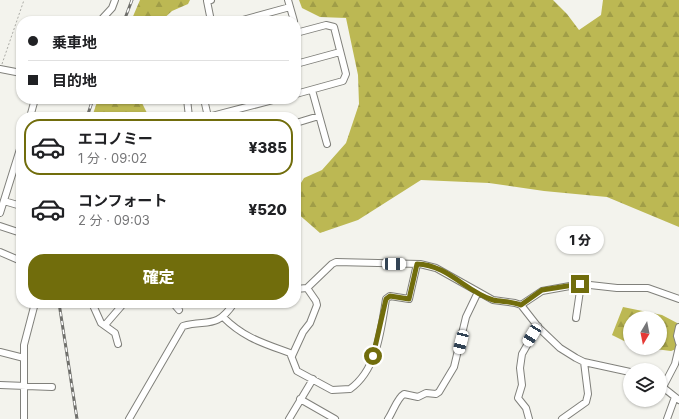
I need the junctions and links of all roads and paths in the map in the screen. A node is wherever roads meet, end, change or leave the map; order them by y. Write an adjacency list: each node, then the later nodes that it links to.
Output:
1 (24, 0): 6 (path)
2 (115, 0): 7 (street)
3 (211, 0): 8 (street)
4 (288, 0): 5 (street)
5 (290, 7): 9 (street); 10 (street)
6 (18, 16)
7 (105, 16)
8 (210, 16)
9 (257, 16)
10 (293, 16)
11 (16, 23): 15 (path)
12 (301, 31): 13 (street)
13 (340, 52): 14 (street); 17 (street)
14 (301, 63)
15 (0, 69): 16 (street)
16 (16, 72)
17 (312, 90): 18 (street); 21 (street)
18 (301, 93)
19 (259, 104): 20 (street)
20 (227, 112)
21 (319, 116): 22 (street); 23 (street)
22 (301, 121)
23 (327, 144)
24 (16, 173): 25 (street)
25 (4, 200): 26 (street); 27 (street)
26 (16, 204)
27 (0, 213)
28 (0, 226): 29 (street)
29 (16, 231)
30 (0, 252): 31 (street)
31 (16, 259)
32 (417, 264): 35 (street); 36 (street); 57 (street)
33 (580, 284): 37 (street); 38 (street); 44 (street)
34 (301, 288): 35 (street)
35 (308, 288): 52 (street)
36 (478, 292): 38 (street); 68 (street)
37 (679, 299)
38 (521, 305): 46 (street)
39 (33, 308): 53 (street)
40 (94, 308): 45 (street)
41 (120, 308): 45 (street)
42 (230, 308): 43 (street)
43 (223, 317): 52 (street); 65 (street)
44 (576, 318)
45 (105, 325): 49 (street)
46 (538, 326): 54 (street); 69 (street)
47 (679, 328): 48 (street)
48 (679, 343)
49 (118, 344)
50 (679, 347): 56 (street)
51 (0, 352): 53 (street)
52 (292, 356): 57 (street)
53 (24, 358): 59 (street)
54 (584, 362): 55 (street); 70 (street)
55 (623, 370)
56 (667, 378)
57 (313, 380): 62 (street)
58 (0, 386): 59 (street)
59 (24, 386): 60 (street); 64 (street)
60 (52, 387)
61 (667, 390): 63 (street)
62 (300, 399): 66 (street); 67 (street)
63 (677, 399): 71 (street)
64 (24, 419)
65 (129, 419)
66 (289, 419)
67 (335, 419)
68 (388, 419)
69 (529, 419)
70 (562, 419)
71 (667, 419)

